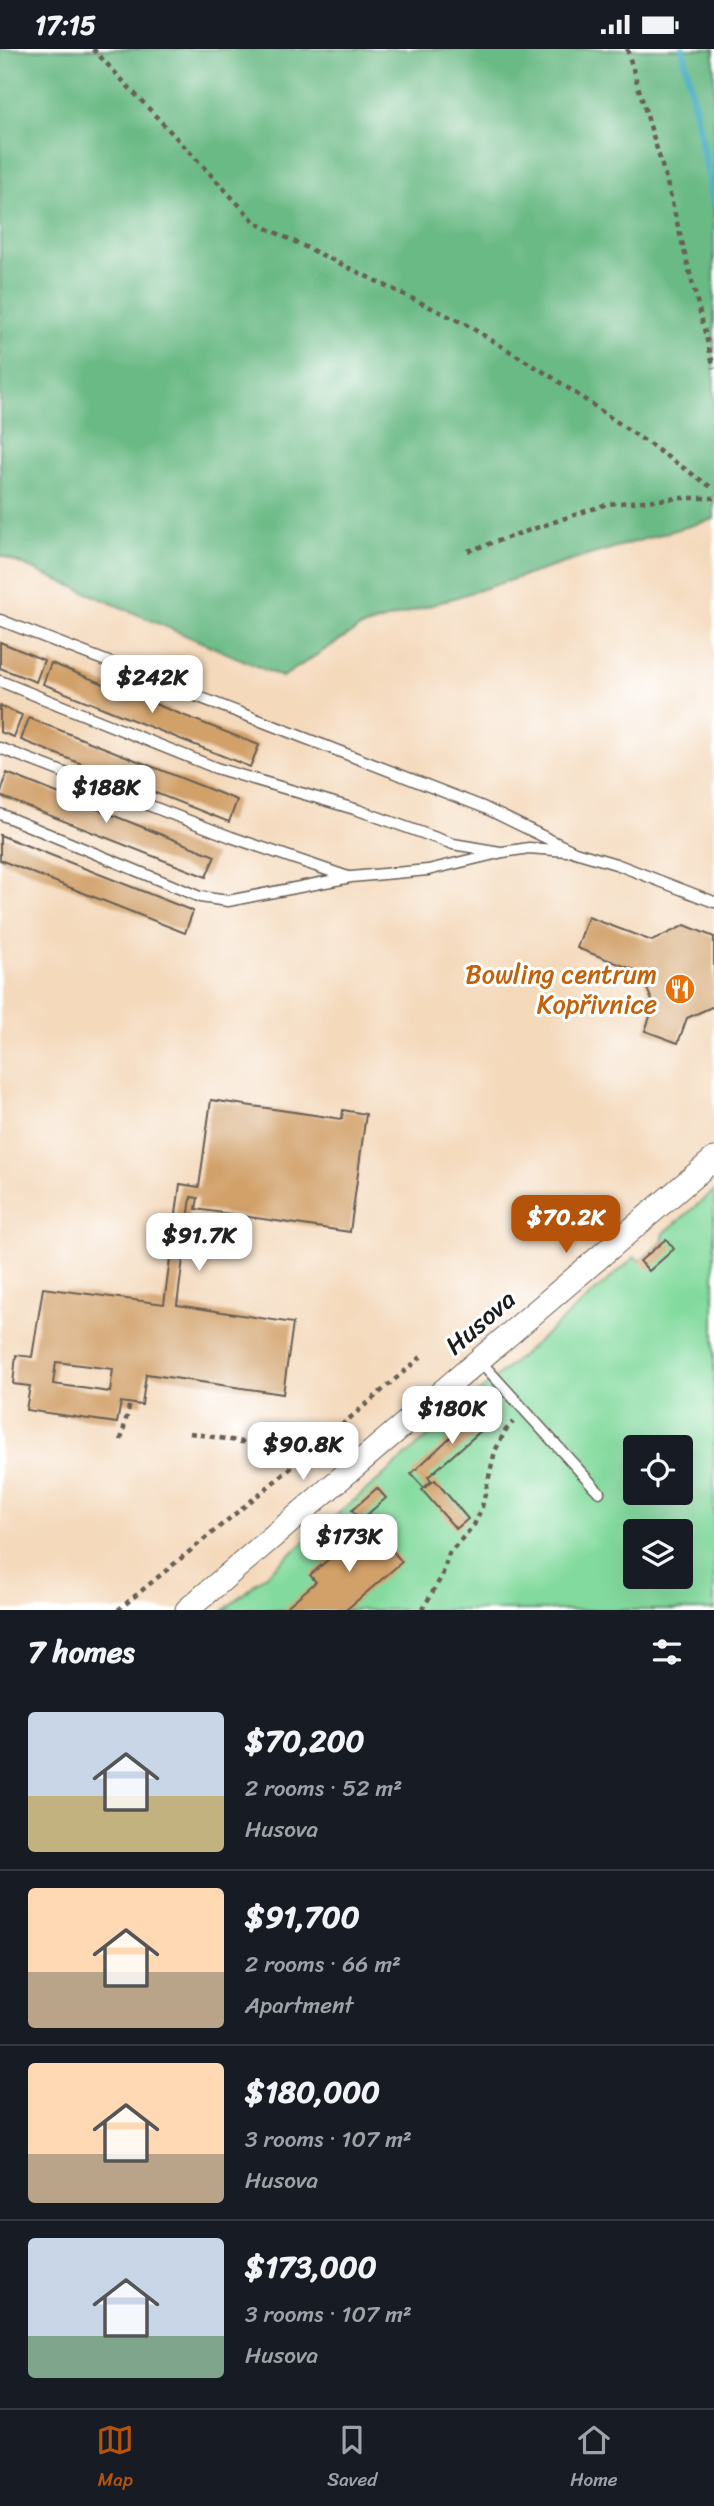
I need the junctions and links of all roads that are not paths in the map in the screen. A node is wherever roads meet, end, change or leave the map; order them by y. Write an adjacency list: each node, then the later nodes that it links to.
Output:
1 (0, 620): 6 (lane)
2 (0, 681): 5 (lane)
3 (0, 748): 7 (lane)
4 (0, 814): 7 (lane)
5 (503, 852): 6 (lane); 7 (lane)
6 (575, 852): 8 (lane)
7 (351, 877)
8 (714, 902)
9 (714, 1159): 10 (street, Husova)
10 (479, 1360): 11 (lane); 12 (street, Husova)
11 (598, 1492)
12 (187, 1610)

